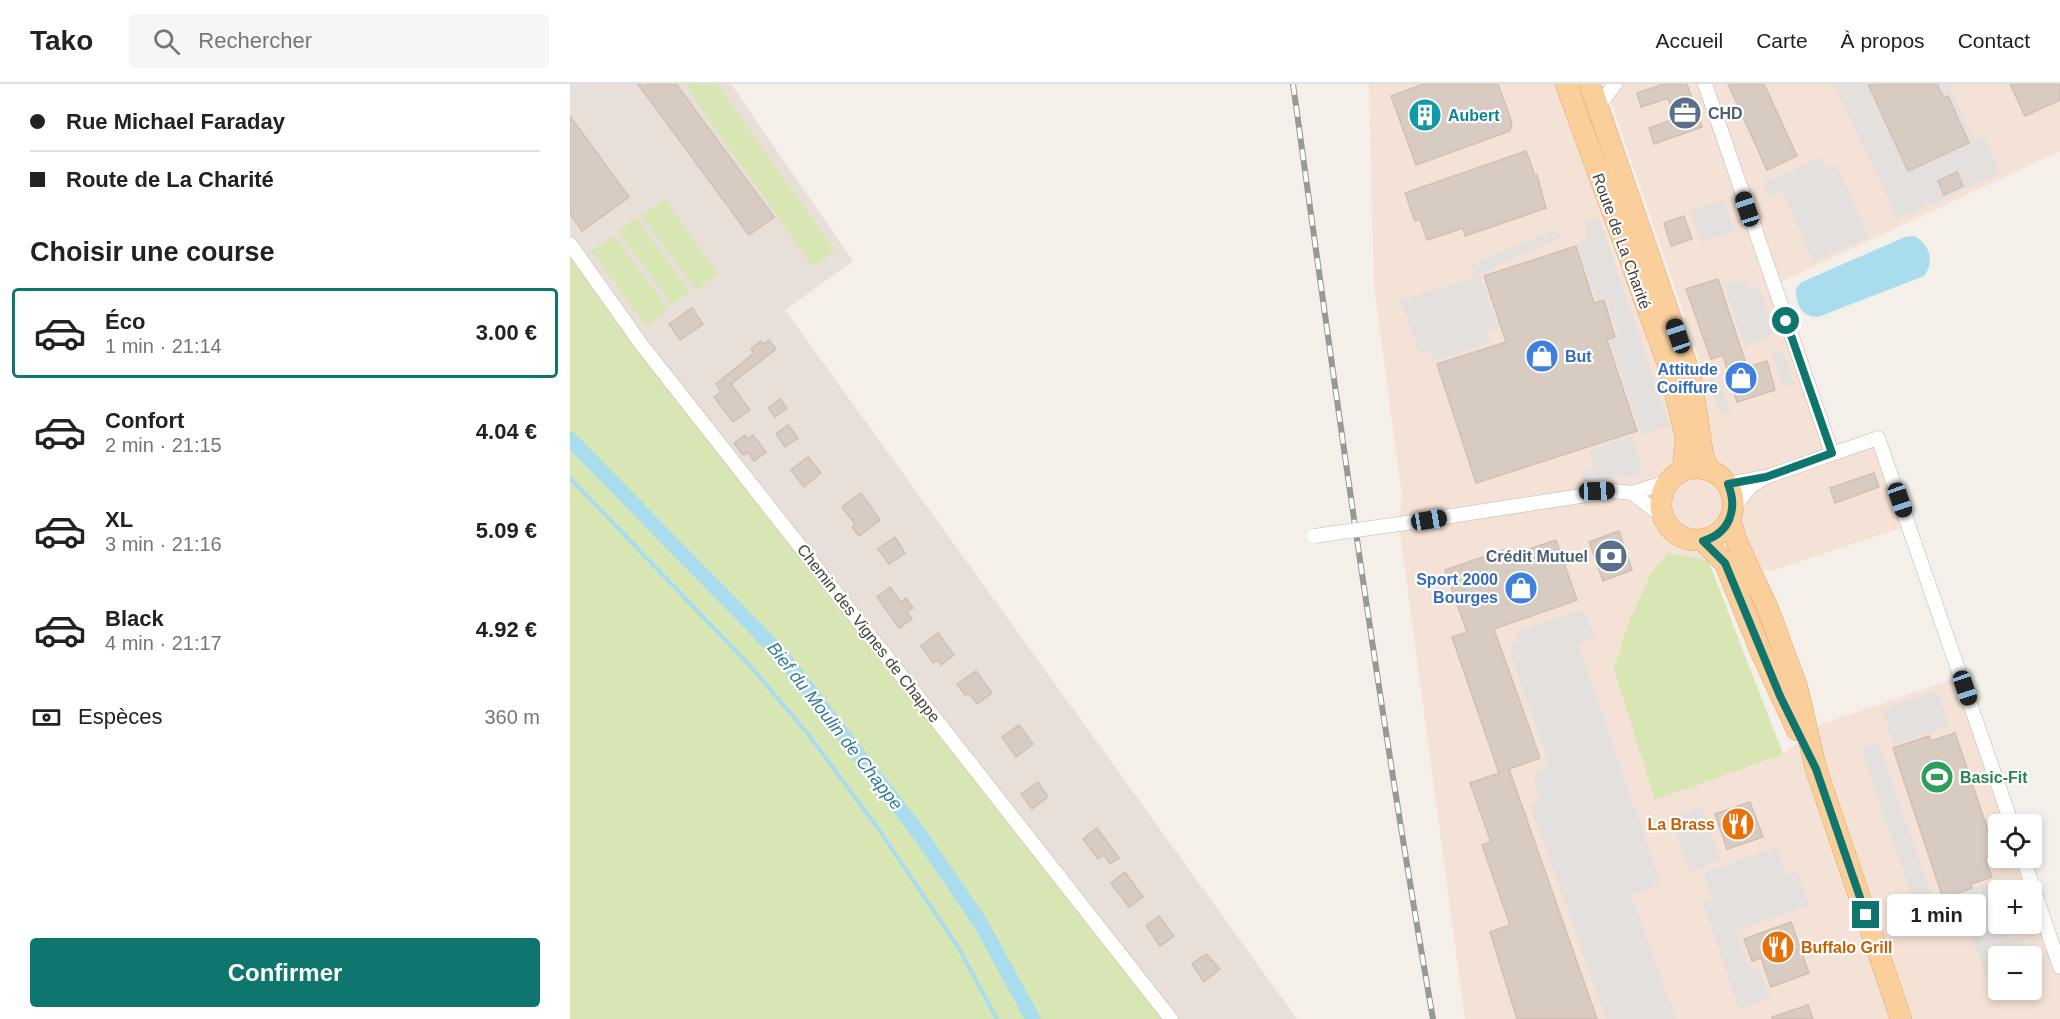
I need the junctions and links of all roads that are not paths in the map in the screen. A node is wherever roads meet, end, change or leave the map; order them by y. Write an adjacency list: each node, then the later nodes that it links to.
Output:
1 (1566, 84): 5 (main road, Route de La Charité)
2 (1615, 84): 4 (street)
3 (1705, 84): 7 (street)
4 (1589, 90): 5 (street); 8 (main road, Route de La Charité)
5 (1580, 127): 9 (main road, Route de La Charité)
6 (570, 244): 21 (street, Chemin des Vignes de Chappe)
7 (1832, 453): 10 (street); 18 (street)
8 (1709, 469): 9 (main road); 11 (main road)
9 (1675, 476): 12 (street); 14 (main road)
10 (1766, 477): 11 (street); 13 (street)
11 (1728, 484): 13 (main road)
12 (1632, 493): 14 (street); 15 (street, bridge)
13 (1732, 514): 16 (main road); 17 (main road)
14 (1662, 516): 16 (main road)
15 (1314, 536)
16 (1703, 541): 17 (main road)
17 (1816, 769): 22 (main road)
18 (2008, 814)
19 (2026, 868): 20 (street)
20 (2060, 967)
21 (1170, 1019)
22 (1901, 1019)

